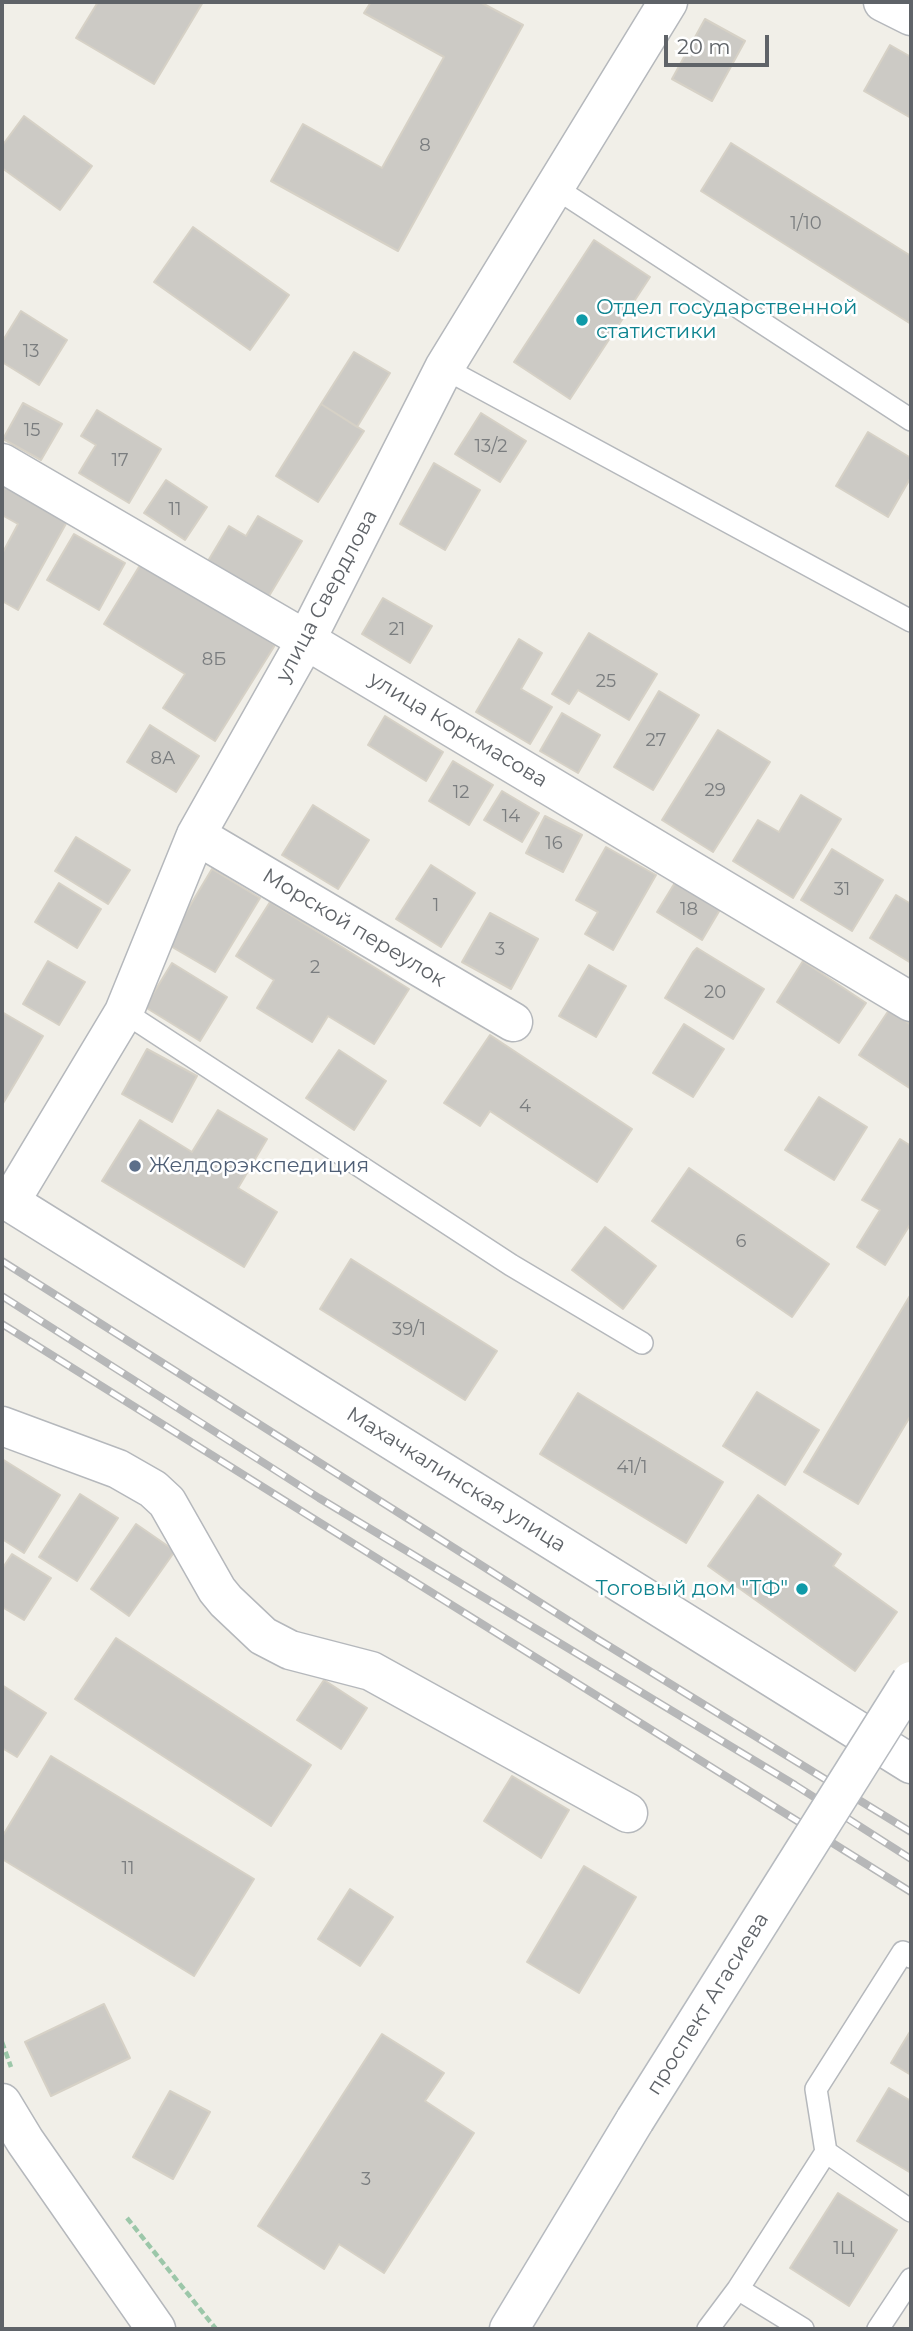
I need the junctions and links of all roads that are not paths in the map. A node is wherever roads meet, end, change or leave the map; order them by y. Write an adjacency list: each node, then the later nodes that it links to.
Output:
1 (667, 2): 4 (street, улица Свердлова)
2 (883, 2): 3 (street)
3 (911, 16)
4 (554, 187): 5 (street, улица Свердлова); 6 (lane)
5 (444, 368): 8 (lane); 9 (street, улица Свердлова)
6 (911, 420)
7 (2, 463): 9 (street, улица Коркмасова)
8 (911, 621)
9 (306, 640): 10 (street, улица Свердлова); 11 (street, улица Коркмасова)
10 (196, 835): 12 (street, улица Свердлова); 13 (street, Морской переулок)
11 (911, 1002)
12 (124, 1012): 14 (street, улица Свердлова); 15 (lane)
13 (513, 1022)
14 (6, 1199): 18 (street, Махачкалинская улица)
15 (642, 1343)
16 (2, 1426): 19 (street)
17 (911, 1681): 27 (street, проспект Агасиева, bridge)
18 (911, 1763)
19 (628, 1813)
20 (911, 1957): 22 (lane)
21 (2, 2103): 26 (street)
22 (826, 2152): 23 (lane); 25 (lane)
23 (911, 2211)
24 (911, 2279): 30 (lane)
25 (738, 2288): 28 (lane); 29 (lane)
26 (156, 2329)
27 (509, 2329)
28 (708, 2329)
29 (803, 2329)
30 (878, 2329)

